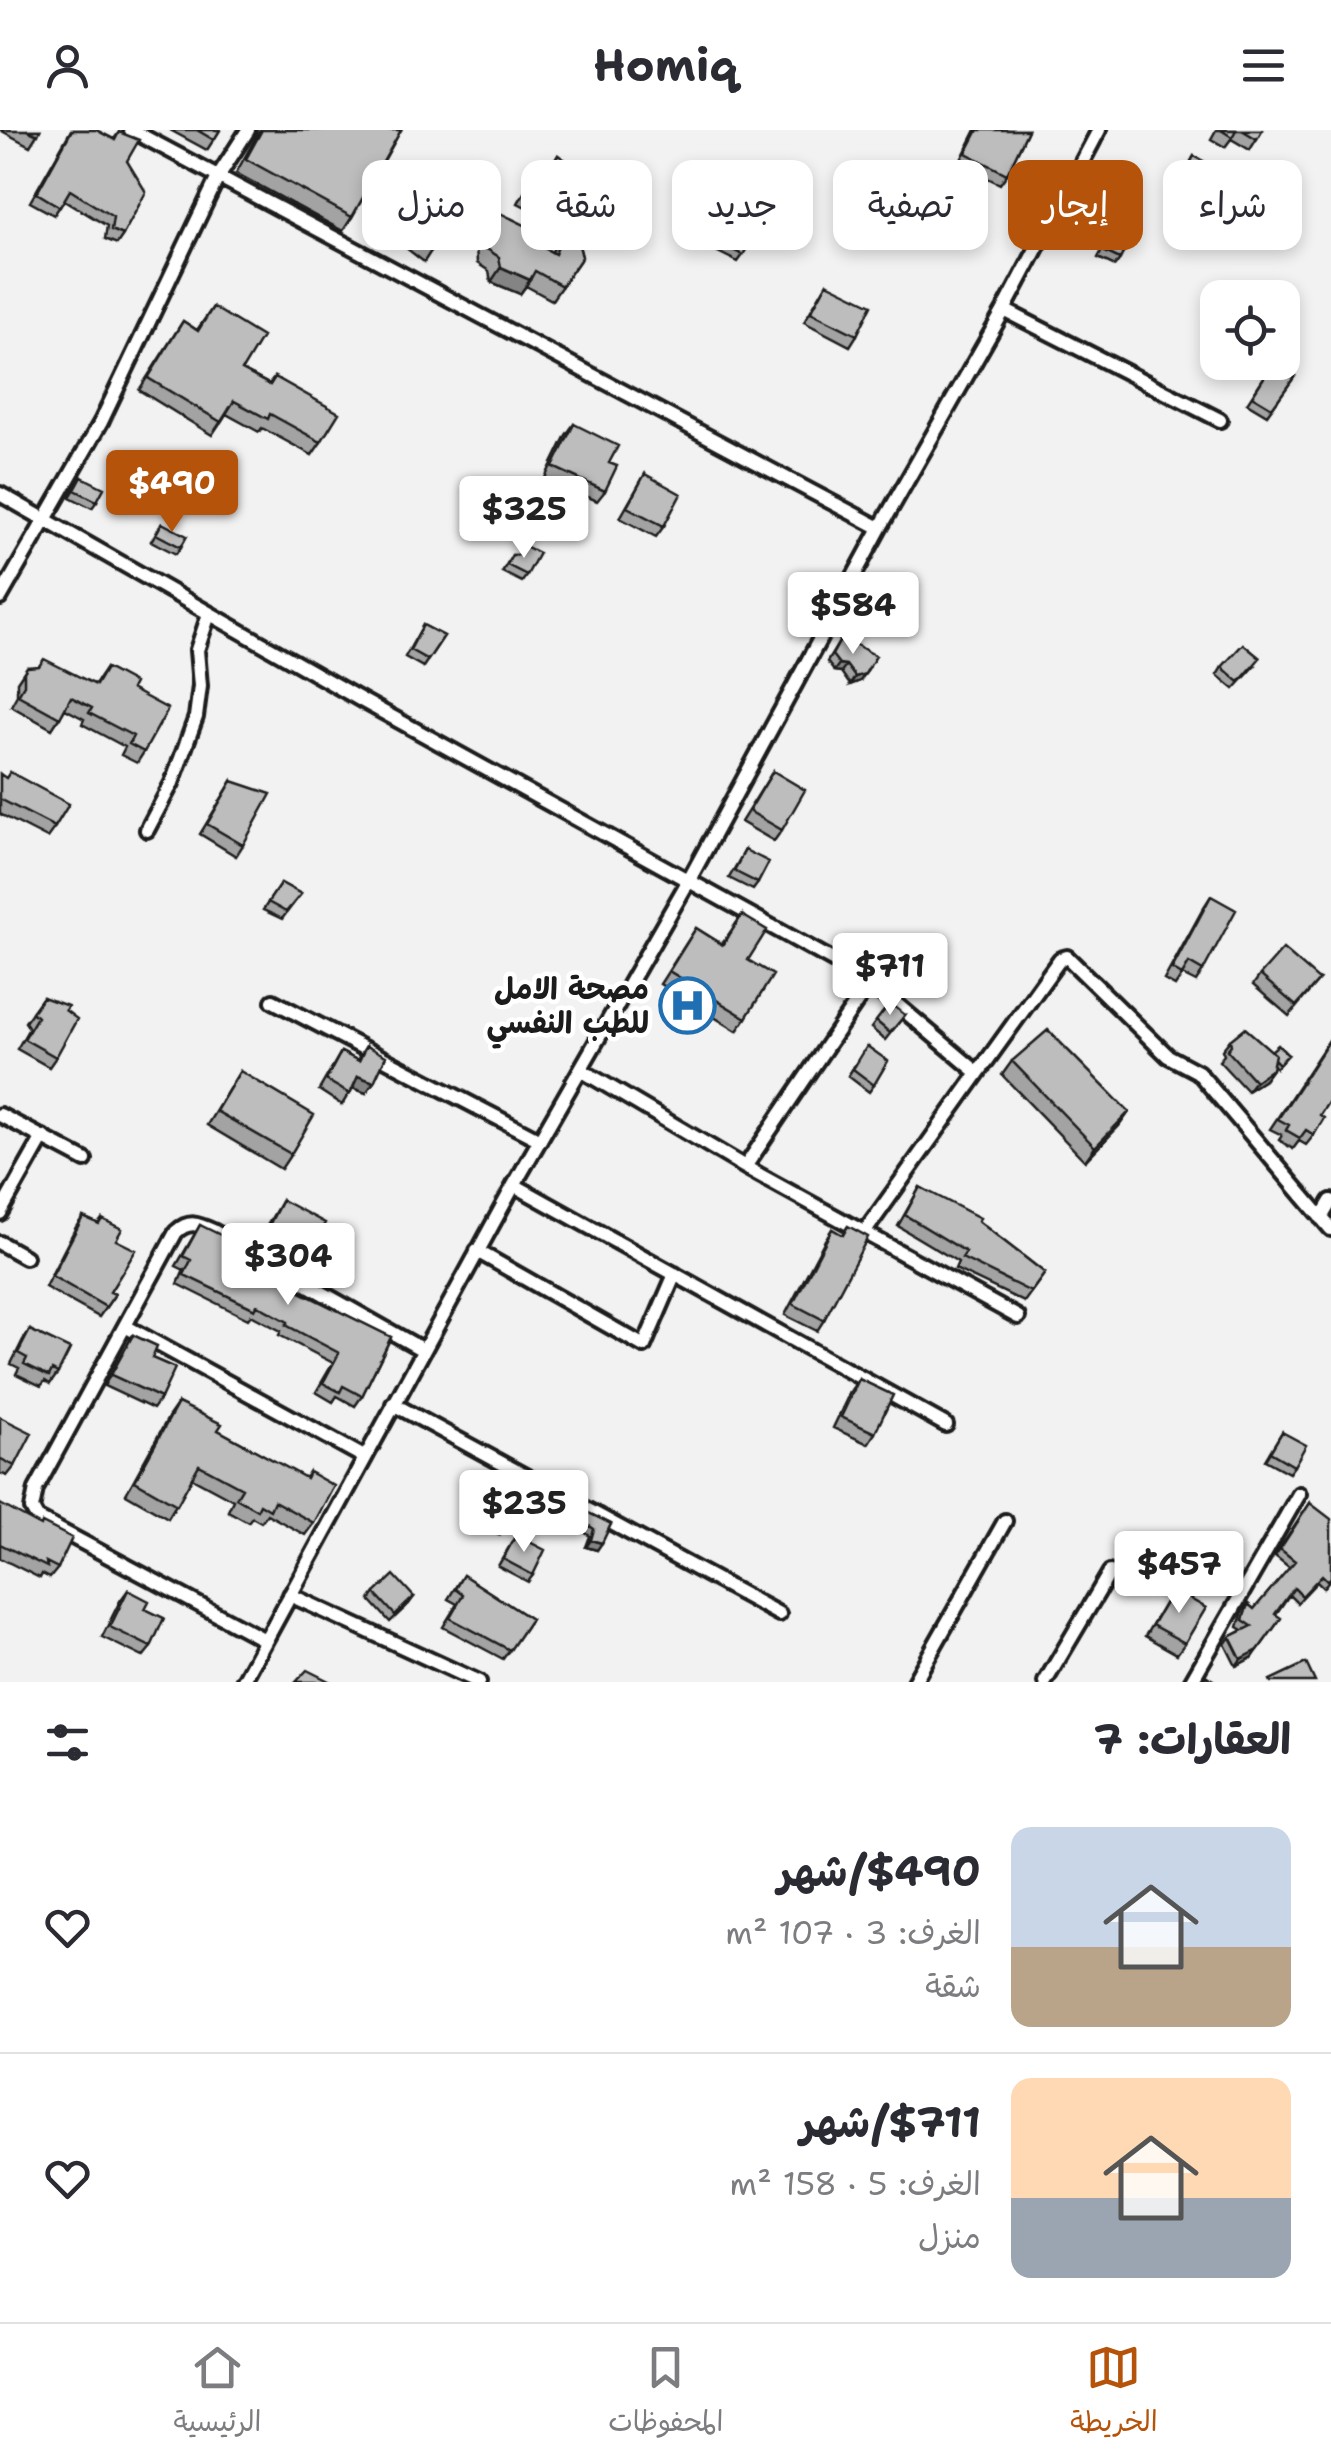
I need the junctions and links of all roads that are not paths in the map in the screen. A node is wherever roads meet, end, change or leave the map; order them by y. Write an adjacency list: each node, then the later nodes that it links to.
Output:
1 (131, 130): 4 (street)
2 (248, 130): 4 (street)
3 (1099, 130): 5 (street)
4 (219, 175): 8 (street); 9 (street)
5 (1004, 310): 6 (street); 9 (street)
6 (1220, 420)
7 (0, 494): 8 (street)
8 (43, 518): 10 (street); 11 (street)
9 (880, 528): 13 (street)
10 (0, 598)
11 (209, 614): 12 (street); 13 (street)
12 (146, 830)
13 (689, 880): 14 (street); 16 (street)
14 (868, 985): 17 (street); 22 (street)
15 (272, 1001): 20 (street)
16 (580, 1070): 20 (street); 22 (street)
17 (978, 1073): 26 (street); 28 (street)
18 (0, 1115): 19 (street)
19 (43, 1136): 21 (street); 25 (street)
20 (540, 1140): 23 (street)
21 (85, 1160)
22 (745, 1168): 28 (street)
23 (514, 1184): 30 (street); 32 (street)
24 (1331, 1202): 26 (street)
25 (0, 1213)
26 (1321, 1218): 27 (street)
27 (1331, 1230)
28 (864, 1232): 33 (street)
29 (0, 1244): 31 (street)
30 (477, 1252): 32 (street); 35 (street)
31 (25, 1258)
32 (675, 1274): 37 (street)
33 (1018, 1317)
34 (125, 1326): 35 (street); 38 (street); 44 (street)
35 (423, 1350): 36 (street)
36 (393, 1404): 38 (street); 43 (street)
37 (946, 1425)
38 (364, 1457): 42 (street)
39 (1299, 1494): 49 (street)
40 (1006, 1521): 47 (street)
41 (1110, 1572): 48 (street)
42 (290, 1596): 44 (street); 46 (street)
43 (779, 1614)
44 (266, 1640): 45 (street)
45 (243, 1682)
46 (479, 1682)
47 (914, 1682)
48 (1045, 1682)
49 (1191, 1682)

